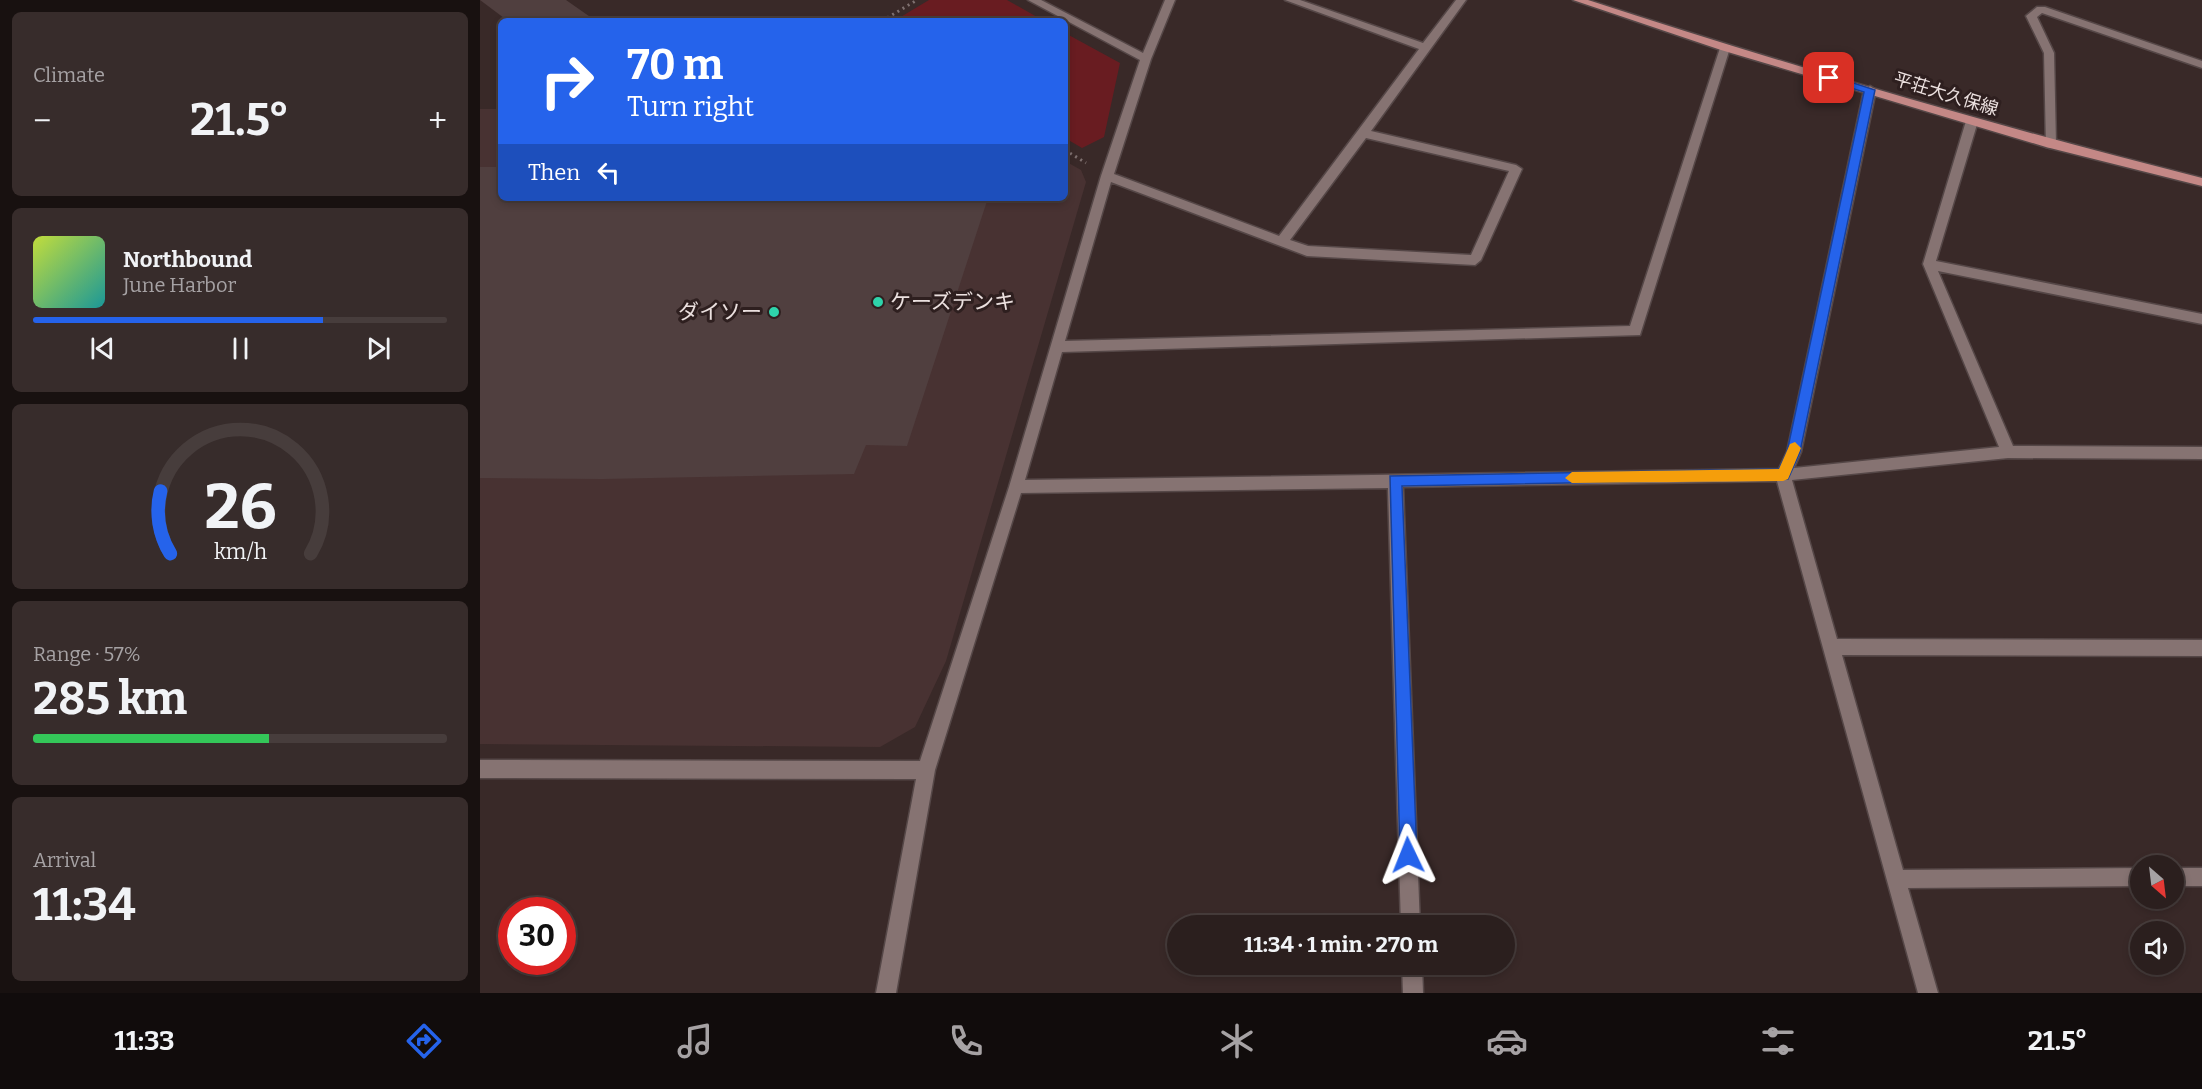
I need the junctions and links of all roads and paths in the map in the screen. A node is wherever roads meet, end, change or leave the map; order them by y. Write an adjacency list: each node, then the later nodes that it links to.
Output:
1 (917, 0): 7 (path)
2 (1033, 0): 10 (street)
3 (1170, 0): 10 (street)
4 (1290, 0): 8 (street)
5 (1461, 0): 8 (street)
6 (1578, 0): 9 (main road, 平荘大久保線)
7 (887, 18)
8 (1426, 48): 14 (street)
9 (1725, 48): 12 (main road, 平荘大久保線); 21 (street)
10 (1146, 58): 16 (street)
11 (2202, 65): 15 (street)
12 (1870, 90): 13 (main road, 平荘大久保線); 24 (street)
13 (1972, 121): 15 (main road, 平荘大久保線); 19 (street)
14 (1364, 133): 18 (street); 18 (street)
15 (2050, 144): 17 (main road, 平荘大久保線)
16 (1107, 176): 18 (street); 21 (street)
17 (2202, 182)
18 (1282, 241)
19 (1929, 264): 20 (street); 22 (street)
20 (2202, 320)
21 (1058, 347): 26 (street)
22 (2008, 452): 23 (street); 24 (street)
23 (2202, 453)
24 (1783, 475): 25 (street); 27 (street)
25 (1395, 480): 26 (street); 35 (street)
26 (1016, 487): 30 (street)
27 (1831, 647): 28 (street); 34 (street)
28 (2202, 648)
29 (480, 769): 30 (street)
30 (926, 770): 37 (street)
31 (2130, 877): 34 (street)
32 (2184, 877): 33 (street)
33 (2202, 877)
34 (1896, 879): 39 (street)
35 (1411, 915)
36 (1412, 975): 38 (street)
37 (886, 993)
38 (1413, 993)
39 (1928, 993)

